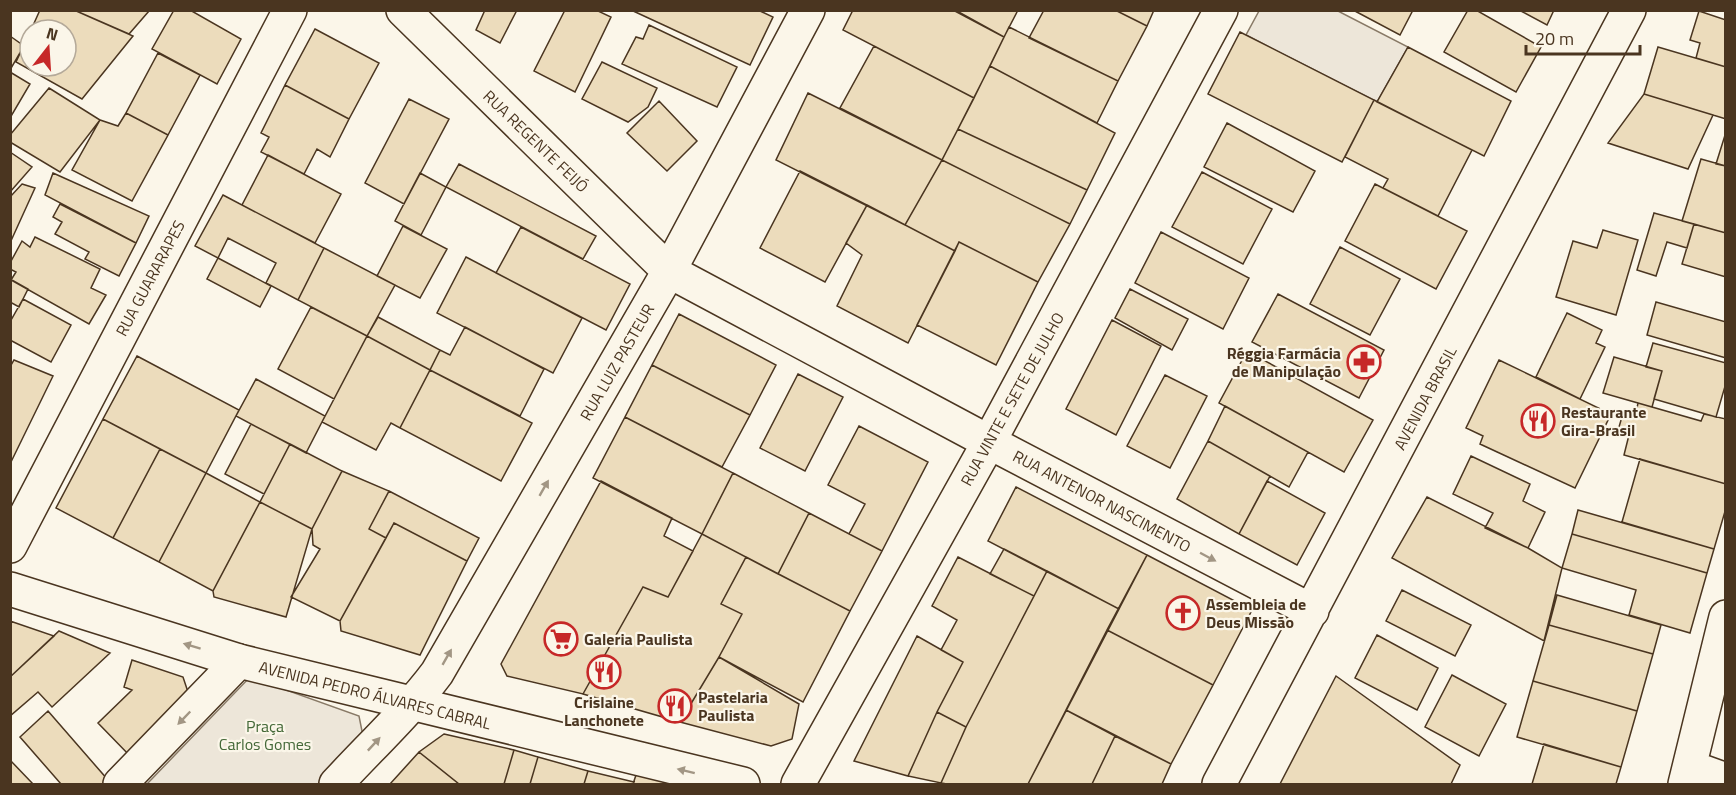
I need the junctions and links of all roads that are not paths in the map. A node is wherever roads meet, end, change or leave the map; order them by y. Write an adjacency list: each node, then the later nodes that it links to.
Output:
1 (290, 10): 8 (street, RUA GUARARAPES)
2 (403, 10): 6 (street, RUA REGENTE FEIJÓ)
3 (808, 10): 6 (street, RUA LUIZ PASTEUR)
4 (1221, 10): 7 (street, RUA VINTE E SETE DE JULHO)
5 (1629, 10): 10 (street, AVENIDA BRASIL)
6 (669, 271): 7 (street, RUA ANTENOR NASCIMENTO); 13 (street, RUA LUIZ PASTEUR, one-way to 6)
7 (989, 442): 10 (street, RUA ANTENOR NASCIMENTO, one-way to 10); 19 (street, RUA VINTE E SETE DE JULHO)
8 (10, 546)
9 (10, 589): 12 (street, AVENIDA PEDRO ÁLVARES CABRAL, one-way to 9)
10 (1312, 611): 20 (street, AVENIDA BRASIL)
11 (1725, 617): 14 (street)
12 (239, 661): 13 (street, AVENIDA PEDRO ÁLVARES CABRAL); 16 (street, one-way to 16)
13 (413, 705): 17 (street, one-way to 13); 18 (street, AVENIDA PEDRO ÁLVARES CABRAL, one-way to 13)
14 (1688, 776): 15 (street)
15 (1725, 780)
16 (120, 784)
17 (336, 784)
18 (743, 784)
19 (798, 784)
20 (1219, 784)

